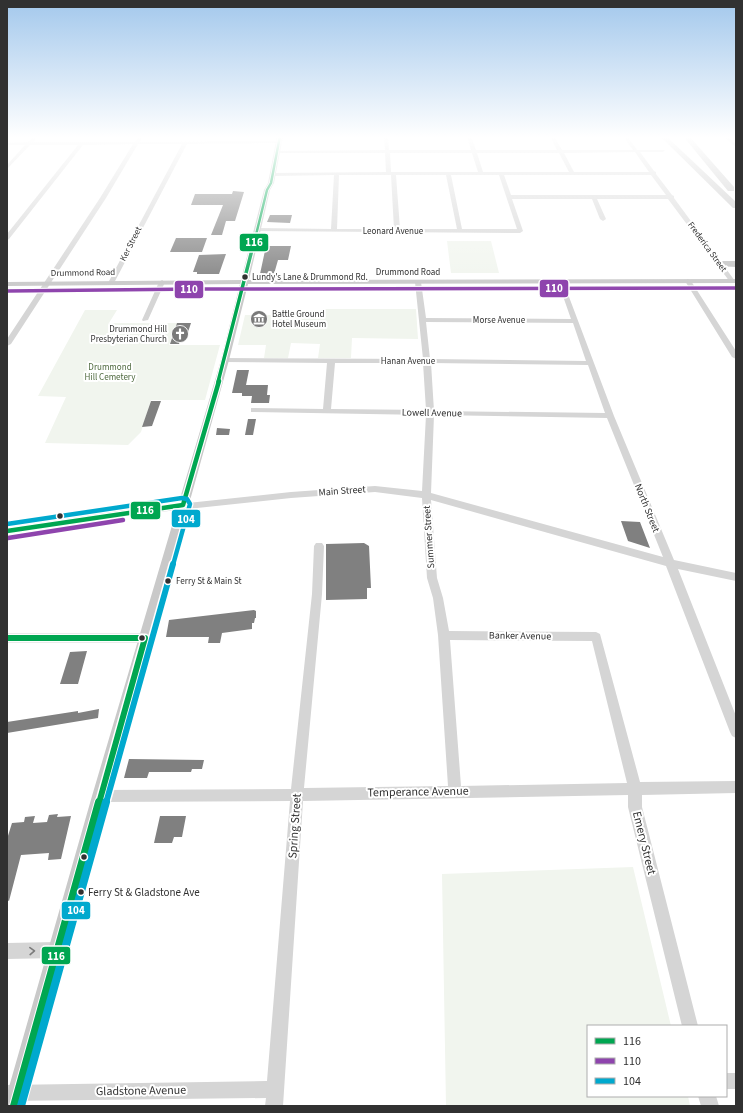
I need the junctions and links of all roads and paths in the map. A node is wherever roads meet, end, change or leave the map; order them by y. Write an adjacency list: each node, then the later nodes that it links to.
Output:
1 (46, 188): 20 (street)
2 (109, 188): 31 (street)
3 (161, 188): 29 (street, Ker Street)
4 (336, 188): 17 (street)
5 (392, 188): 18 (street)
6 (451, 188): 19 (street)
7 (505, 188): 11 (street)
8 (665, 188): 13 (street, Frederica Street)
9 (718, 188): 14 (highway)
10 (266, 190): 16 (main road)
11 (508, 197): 12 (street); 19 (street, Leonard Avenue)
12 (594, 197): 13 (street); 15 (street)
13 (672, 197): 21 (street, Frederica Street)
14 (736, 206)
15 (602, 219)
16 (257, 230): 17 (street, Leonard Avenue); 26 (main road)
17 (334, 231): 18 (street, Leonard Avenue)
18 (397, 231): 19 (street, Leonard Avenue)
19 (460, 231)
20 (7, 238)
21 (720, 264): 22 (highway); 24 (street, Frederica Street)
22 (736, 264)
23 (688, 281): 24 (main road, Drummond Road); 28 (main road, Drummond Road); 36 (street)
24 (734, 281)
25 (162, 282): 26 (main road, Drummond Road); 29 (main road, Drummond Road); 32 (street)
26 (244, 282): 27 (main road, Drummond Road); 37 (main road)
27 (418, 282): 28 (main road, Drummond Road); 33 (street, Summer Street)
28 (561, 282): 34 (street, North Street)
29 (111, 283): 31 (main road, Drummond Road)
30 (7, 284): 31 (main road, Drummond Road)
31 (48, 284): 35 (street)
32 (145, 320)
33 (422, 320): 34 (street, Morse Avenue); 39 (street, Summer Street)
34 (576, 321): 40 (street, North Street)
35 (7, 344)
36 (736, 357)
37 (225, 360): 38 (street, Hanan Avenue); 46 (main road)
38 (331, 360): 39 (street, Hanan Avenue); 42 (street)
39 (427, 361): 40 (street, Hanan Avenue); 43 (street, Summer Street)
40 (591, 363): 44 (street, North Street)
41 (254, 410): 42 (street, Lowell Avenue)
42 (327, 410): 43 (street, Lowell Avenue)
43 (430, 413): 44 (street, Lowell Avenue); 45 (street, Summer Street)
44 (610, 416): 49 (street, North Street)
45 (426, 494): 46 (street, Main Street); 49 (street, Main Street); 51 (street, Summer Street)
46 (183, 505): 47 (street, Main Street); 54 (main road)
47 (7, 531)
48 (319, 546): 59 (street, Spring Street)
49 (670, 563): 50 (street, Main Street); 55 (street, North Street)
50 (736, 577)
51 (444, 635): 52 (street, Banker Avenue); 58 (street, Summer Street)
52 (596, 637): 57 (street, Emery Street)
53 (7, 638): 54 (street)
54 (145, 638): 60 (main road)
55 (736, 732)
56 (736, 787): 57 (street, Temperance Avenue)
57 (635, 788): 58 (street, Temperance Avenue); 63 (street, Emery Street)
58 (455, 791): 59 (street, Temperance Avenue)
59 (297, 795): 60 (street, Temperance Avenue); 64 (street, Spring Street)
60 (100, 796): 61 (main road)
61 (58, 950): 62 (street, one-way to 61); 65 (main road)
62 (7, 952)
63 (690, 1025)
64 (275, 1089): 65 (street, Gladstone Avenue); 66 (street, Spring Street)
65 (13, 1097)
66 (274, 1106)

